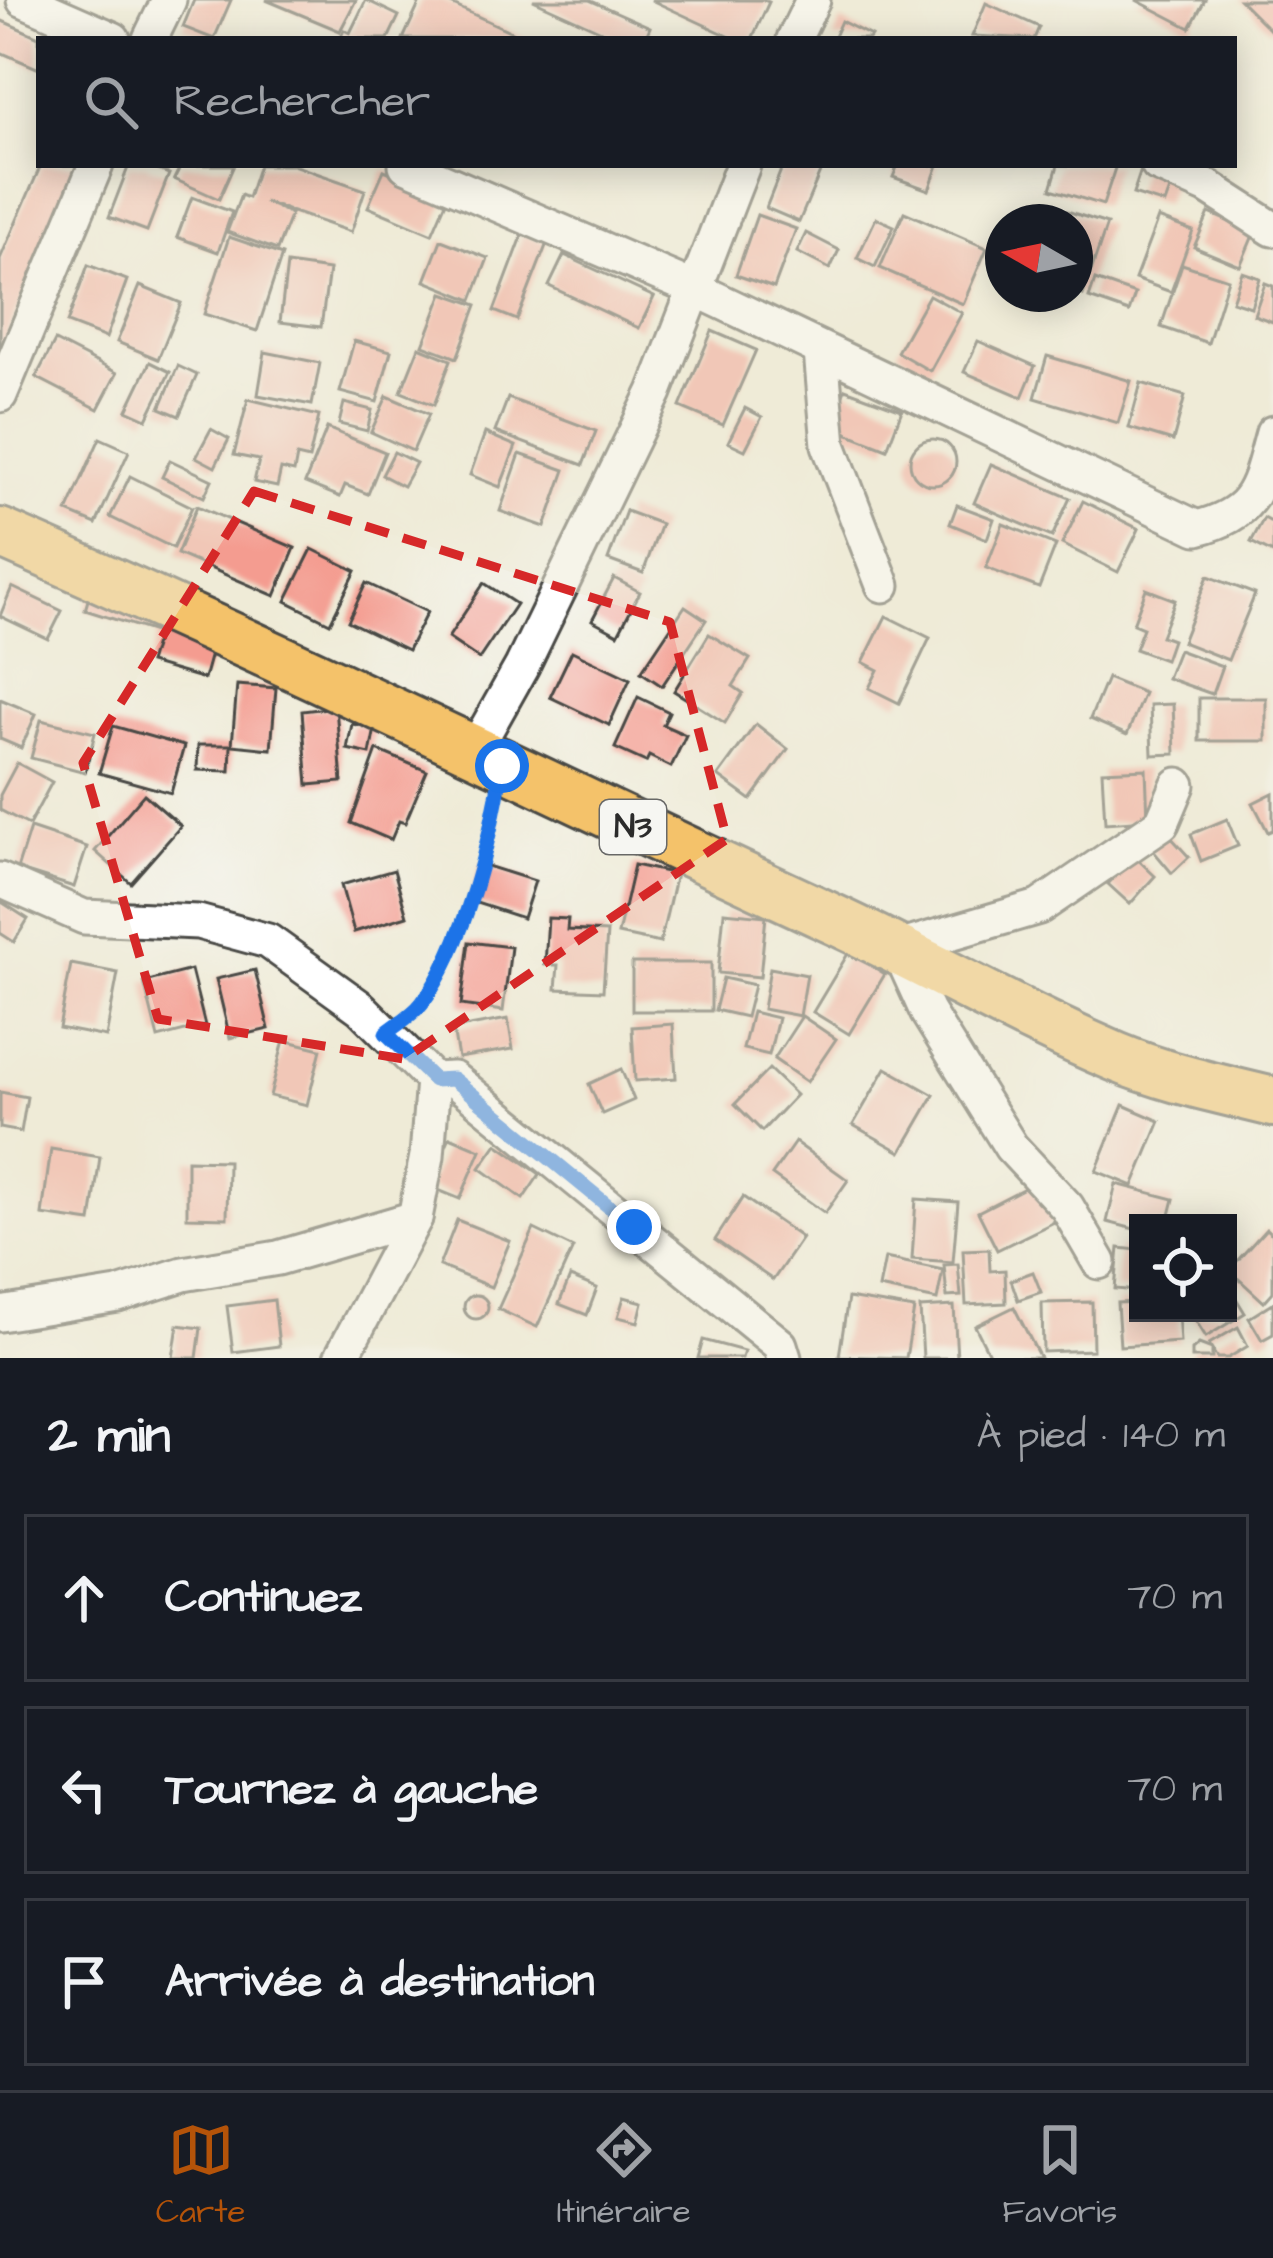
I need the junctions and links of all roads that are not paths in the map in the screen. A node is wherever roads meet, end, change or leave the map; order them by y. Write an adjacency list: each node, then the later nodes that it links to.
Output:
1 (24, 0): 4 (street)
2 (169, 0): 5 (street)
3 (813, 0): 6 (street)
4 (106, 36)
5 (151, 36)
6 (795, 36)
7 (96, 168): 14 (street)
8 (413, 168): 12 (street)
9 (742, 168): 12 (street)
10 (1165, 168): 11 (street)
11 (1273, 230)
12 (695, 290): 13 (street); 18 (street)
13 (821, 351): 15 (street); 17 (street)
14 (0, 394)
15 (1273, 434)
16 (0, 532): 18 (highway, N3)
17 (884, 585)
18 (488, 759): 21 (highway, N3)
19 (1178, 785): 21 (street)
20 (0, 880): 22 (street)
21 (898, 949): 23 (highway, N3); 25 (street)
22 (434, 1080): 24 (street); 28 (street)
23 (1273, 1102)
24 (415, 1218): 26 (street); 27 (street)
25 (1099, 1262)
26 (0, 1314)
27 (340, 1358)
28 (784, 1358)

